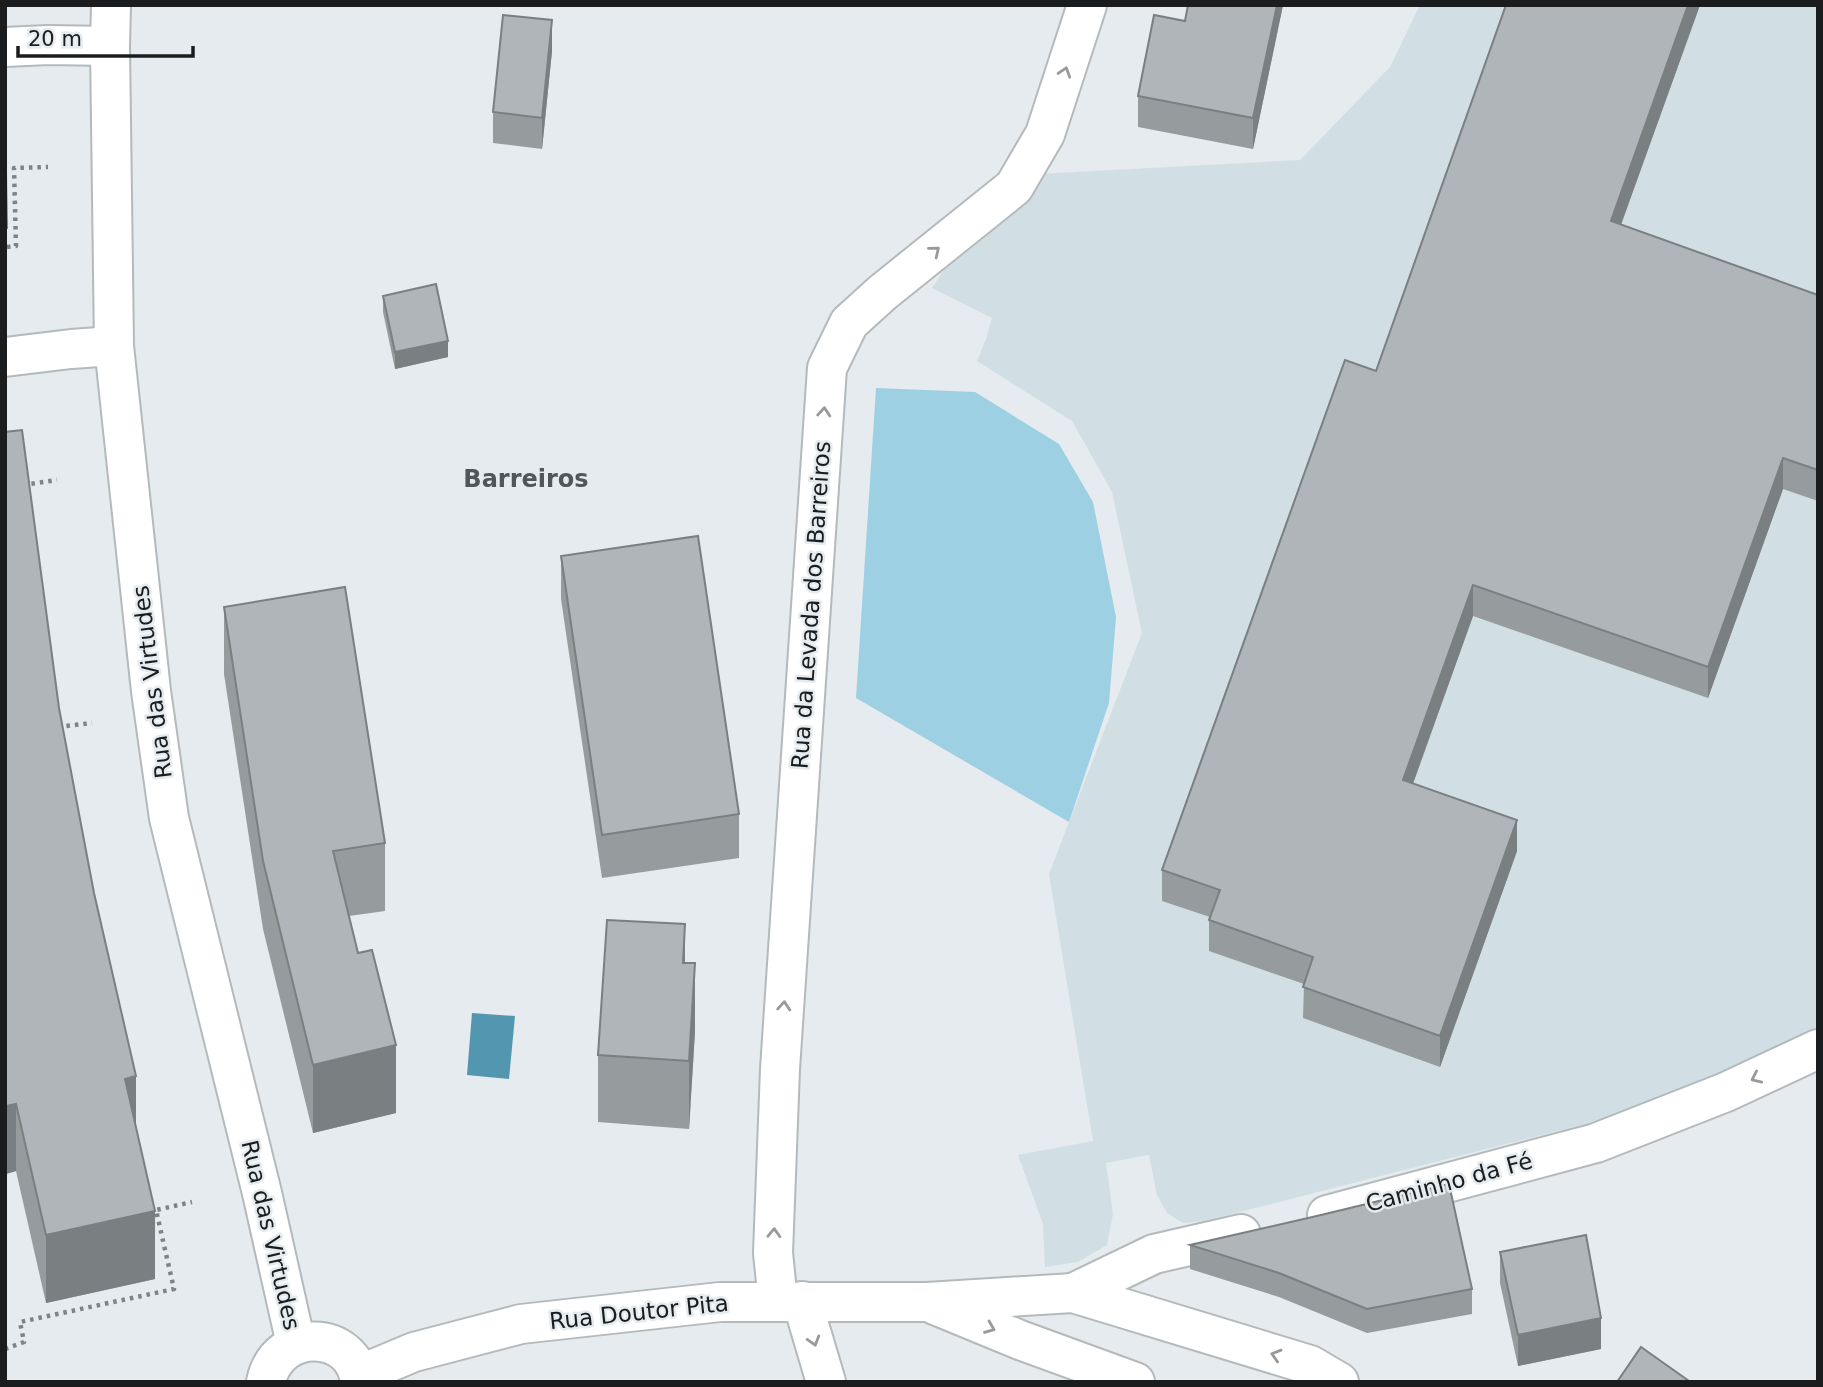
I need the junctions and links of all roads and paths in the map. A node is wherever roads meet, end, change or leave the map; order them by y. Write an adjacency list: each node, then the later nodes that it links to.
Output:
1 (111, 5): 3 (street, Rua das Virtudes)
2 (1087, 5): 16 (street, Rua da Levada dos Barreiros, one-way to 2)
3 (110, 46): 4 (street); 7 (street, Rua das Virtudes)
4 (5, 47)
5 (48, 167): 6 (path)
6 (7, 247)
7 (114, 346): 8 (street); 18 (street, Rua das Virtudes)
8 (5, 357)
9 (57, 480): 10 (path)
10 (15, 486)
11 (92, 723): 12 (path)
12 (52, 728)
13 (1818, 1049): 15 (street, Caminho da Fé, one-way to 15)
14 (192, 1202): 19 (path)
15 (1073, 1293): 17 (street, Rua Doutor Pita); 24 (street, Rua Doutor Pita, one-way to 15)
16 (790, 1301): 17 (street, Rua Doutor Pita); 20 (street, Rua Doutor Pita); 22 (street, Rua da Levada dos Barreiros, one-way to 22)
17 (927, 1302): 23 (street, Rua Doutor Pita, one-way to 23)
18 (296, 1344): 20 (street); 21 (street)
19 (5, 1349)
20 (360, 1378)
21 (266, 1382)
22 (826, 1382)
23 (1135, 1382)
24 (1339, 1382)

